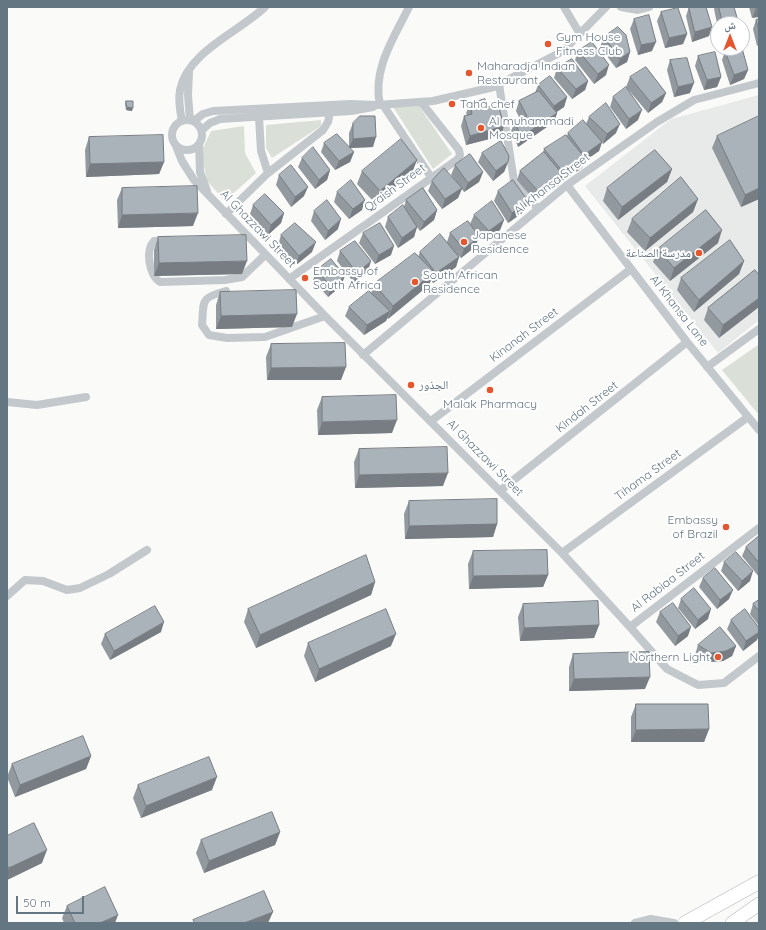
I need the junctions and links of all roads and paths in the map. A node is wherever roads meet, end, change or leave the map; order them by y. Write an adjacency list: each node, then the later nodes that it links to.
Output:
1 (265, 7): 14 (street)
2 (408, 7): 11 (street)
3 (564, 7): 7 (street)
4 (606, 7): 7 (street)
5 (621, 7): 6 (street)
6 (649, 7)
7 (580, 34): 9 (street)
8 (759, 83): 20 (street, Al Khansa Street)
9 (499, 84): 10 (street); 22 (street)
10 (421, 102): 11 (street); 19 (street, Qraish Street)
11 (380, 105): 12 (street); 14 (street); 19 (street)
12 (330, 113): 13 (street); 18 (street)
13 (259, 117): 15 (street); 18 (street)
14 (189, 121): 15 (street); 17 (street)
15 (202, 130): 16 (street)
16 (199, 145): 17 (street); 21 (street, Al Ghazzawi Street)
17 (176, 146): 21 (street, Al Ghazzawi Street)
18 (268, 173): 23 (street)
19 (431, 177): 27 (street, Qraish Street)
20 (567, 185): 22 (street, Al Khansa Street); 26 (street, Al Khansa Lane)
21 (208, 194): 23 (street, Al Ghazzawi Street)
22 (538, 209): 32 (street, Al Khansa Street)
23 (226, 214): 25 (street, Al Ghazzawi Street)
24 (177, 239): 25 (street)
25 (265, 255): 27 (street, Al Ghazzawi Street)
26 (631, 268): 31 (street, Al Khansa Lane); 37 (street, Kinanah Street)
27 (289, 279): 29 (street, Al Ghazzawi Street)
28 (226, 291): 29 (street)
29 (325, 316): 32 (street, Al Ghazzawi Street)
30 (759, 329): 33 (street)
31 (688, 342): 33 (street, Al Khansa Lane); 39 (street, Kindah Street)
32 (363, 355): 37 (street, Al Ghazzawi Street)
33 (707, 366): 36 (street, Al Khansa Lane)
34 (86, 397): 35 (street)
35 (7, 402)
36 (748, 417): 38 (street, Al Khansa Lane); 42 (street, Tihama Street)
37 (430, 421): 39 (street, Al Ghazzawi Street)
38 (759, 430)
39 (500, 490): 42 (street, Al Ghazzawi Street)
40 (759, 528): 44 (street, Al Rabiaa Street)
41 (147, 550): 43 (street)
42 (562, 553): 44 (street, Al Ghazzawi Street)
43 (7, 596)
44 (630, 627): 45 (street, Al Ghazzawi Street)
45 (759, 656)
46 (759, 882): 50 (highway)
47 (759, 904): 51 (highway)
48 (635, 923): 49 (street)
49 (674, 923)
50 (685, 923)
51 (732, 923)

